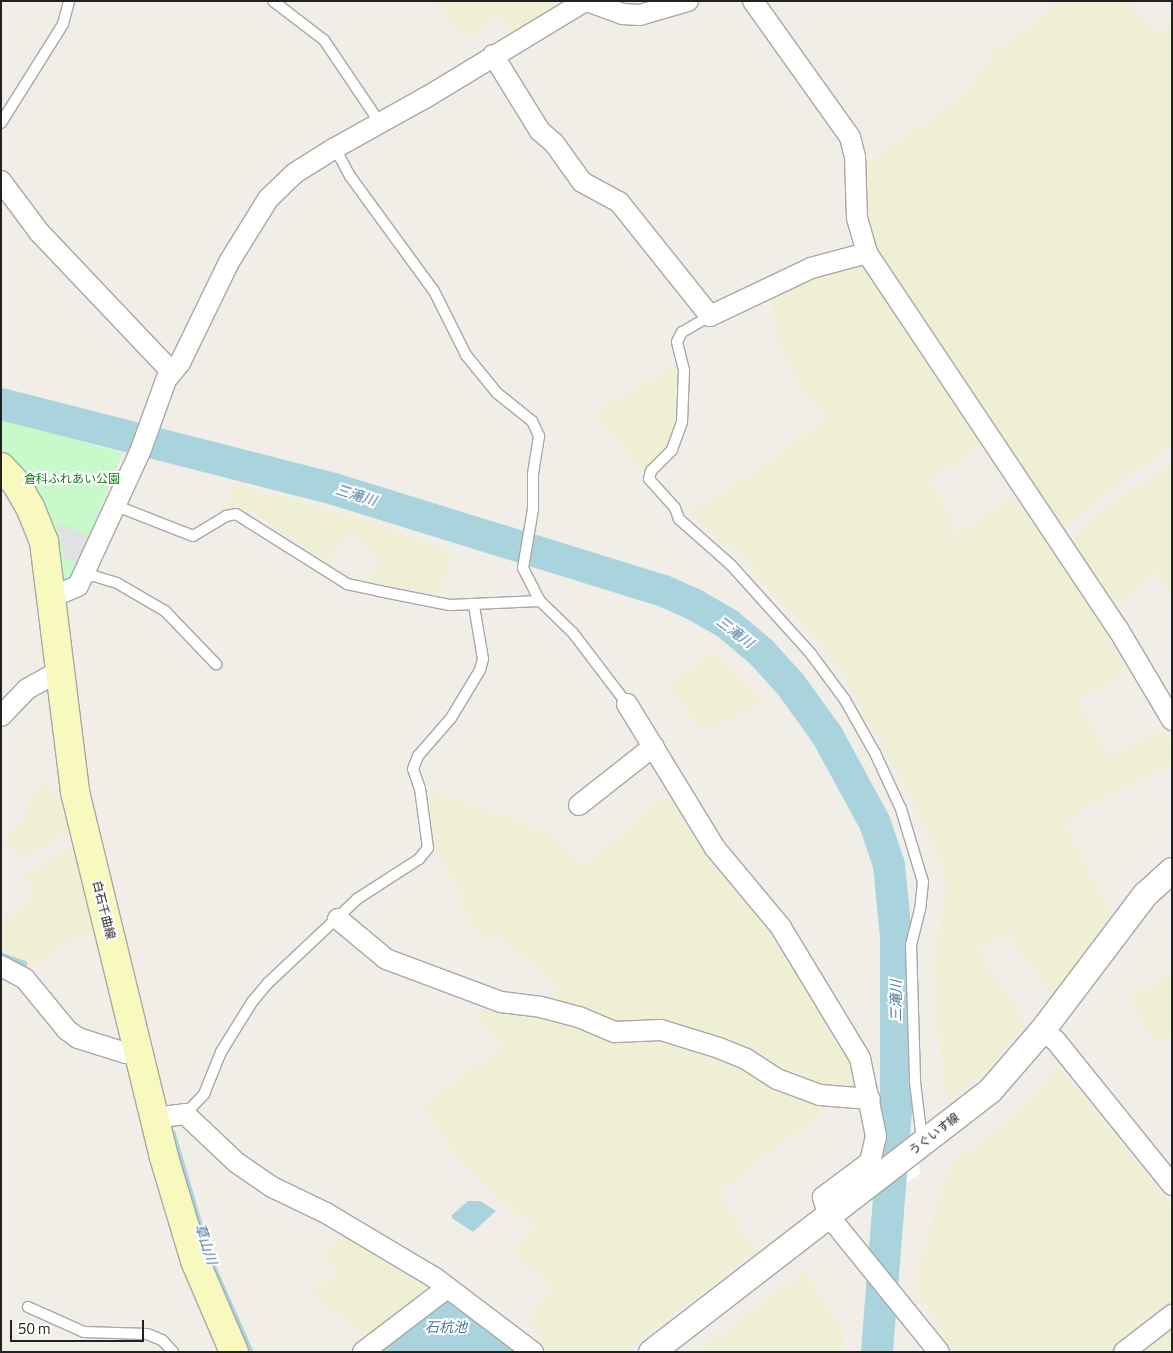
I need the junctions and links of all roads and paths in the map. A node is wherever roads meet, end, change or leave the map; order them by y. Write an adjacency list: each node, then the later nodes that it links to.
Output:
1 (69, 1): 7 (lane)
2 (273, 1): 8 (lane)
3 (586, 1): 4 (street); 6 (street)
4 (688, 1)
5 (754, 1): 11 (street)
6 (493, 55): 8 (street); 12 (street)
7 (1, 123)
8 (380, 123): 9 (street)
9 (335, 148): 13 (street); 18 (lane)
10 (1, 181): 13 (street)
11 (867, 253): 12 (street); 24 (street)
12 (710, 316): 35 (lane)
13 (171, 371): 15 (street)
14 (1, 467): 17 (main road, 白石千曲線)
15 (114, 506): 16 (street); 19 (lane)
16 (82, 577): 17 (street); 20 (lane)
17 (52, 597): 21 (main road, 白石千曲線)
18 (540, 602): 19 (lane); 22 (lane)
19 (474, 606): 28 (lane)
20 (216, 664)
21 (59, 671): 23 (street); 31 (main road, 白石千曲線)
22 (626, 704): 25 (street)
23 (1, 716)
24 (1172, 720)
25 (654, 746): 26 (street); 32 (street)
26 (579, 805)
27 (1172, 870): 30 (street, うぐいす線)
28 (338, 919): 32 (street); 33 (lane)
29 (1, 966): 31 (street)
30 (1042, 1030): 35 (street, うぐいす線); 36 (street)
31 (138, 1052): 34 (main road, 白石千曲線)
32 (870, 1099): 37 (street)
33 (185, 1114): 34 (street); 38 (street)
34 (153, 1118): 42 (main road, 白石千曲線)
35 (922, 1144): 37 (street, うぐいす線)
36 (1172, 1185)
37 (828, 1215): 45 (street, うぐいす線); 46 (street)
38 (447, 1288): 43 (street); 44 (street)
39 (28, 1307): 41 (lane)
40 (1172, 1315): 47 (street)
41 (174, 1352)
42 (234, 1352)
43 (363, 1352)
44 (533, 1352)
45 (651, 1352)
46 (939, 1352)
47 (1124, 1352)

